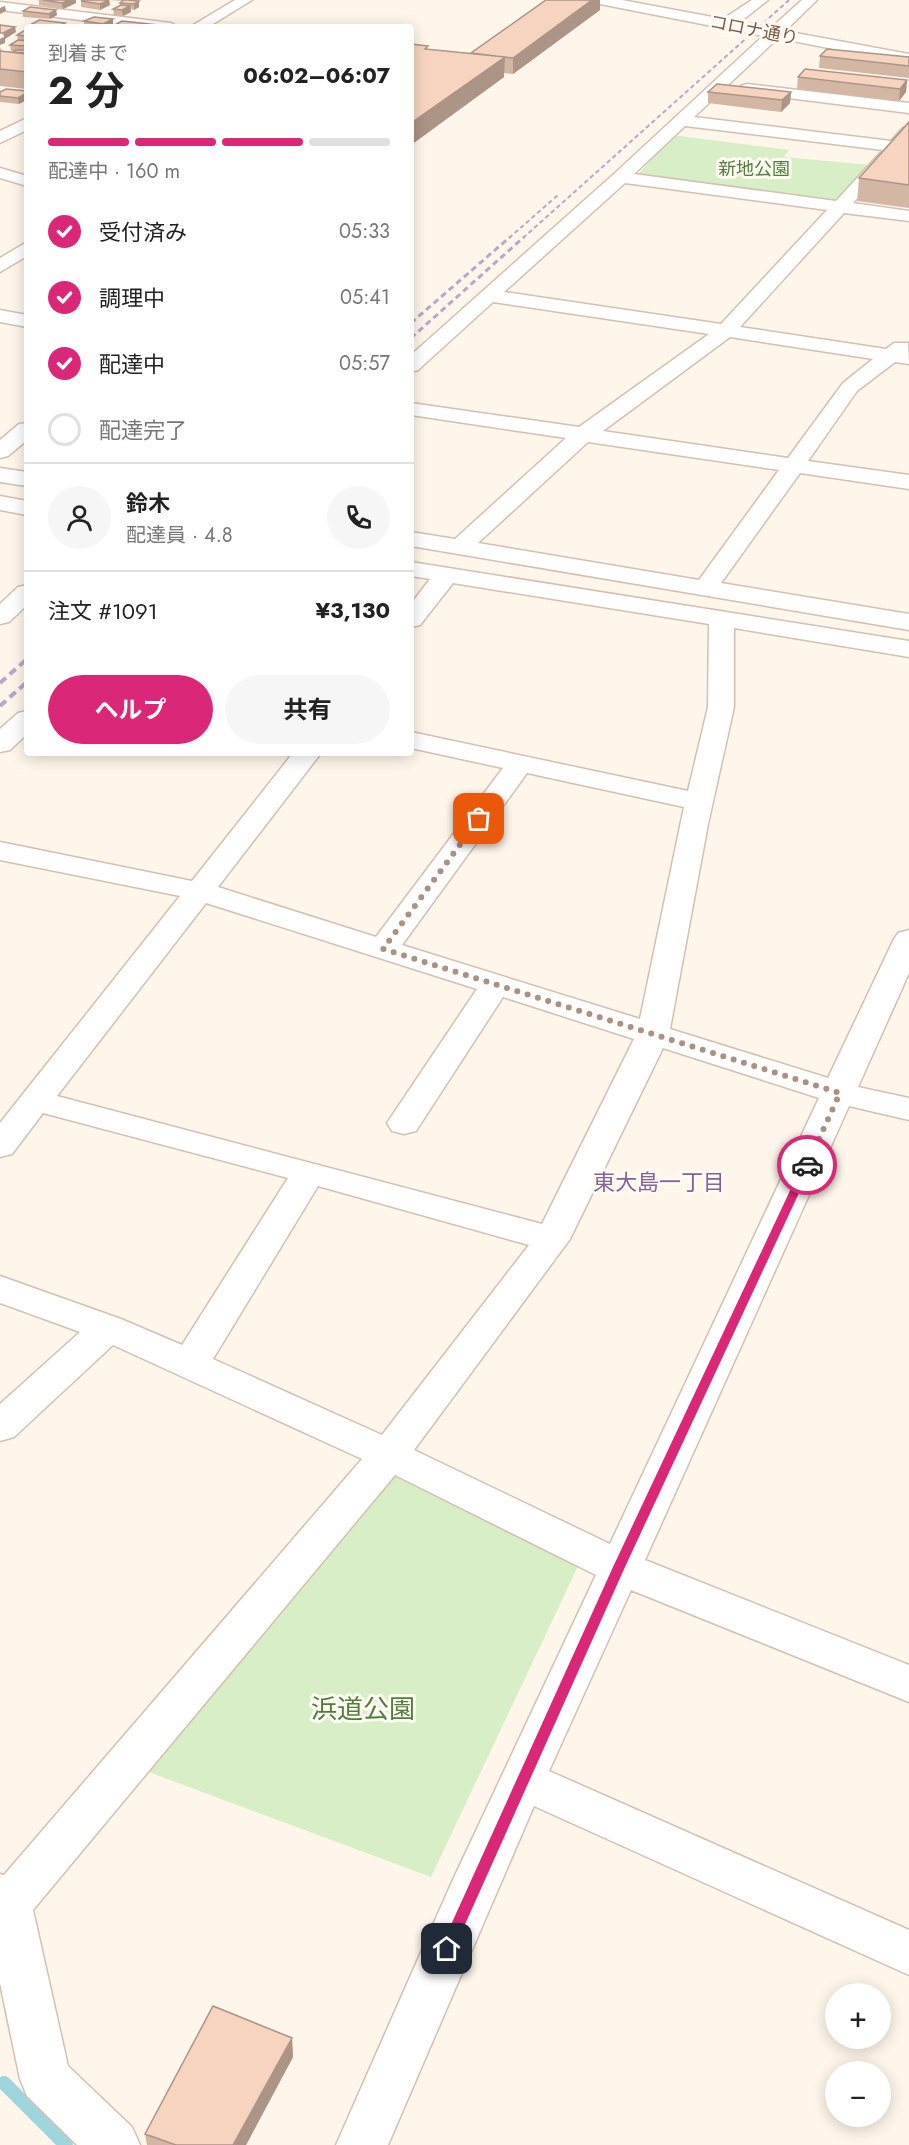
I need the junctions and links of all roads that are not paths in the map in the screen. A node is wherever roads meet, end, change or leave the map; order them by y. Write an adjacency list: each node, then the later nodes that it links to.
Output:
1 (46, 0): 7 (street)
2 (245, 0): 10 (street)
3 (600, 0): 11 (street, コロナ通り)
4 (761, 0): 11 (street)
5 (810, 0): 12 (street)
6 (0, 6): 7 (street)
7 (27, 9): 8 (street); 9 (street)
8 (0, 22)
9 (147, 24)
10 (202, 24)
11 (722, 24): 12 (street, コロナ通り)
12 (777, 34): 13 (street, コロナ通り); 14 (street)
13 (909, 59)
14 (719, 86): 15 (street); 16 (street)
15 (909, 108)
16 (679, 120): 20 (street); 22 (street)
17 (24, 125): 19 (street)
18 (909, 131): 20 (street)
19 (0, 138)
20 (895, 146): 24 (street)
21 (0, 173): 23 (street)
22 (621, 177): 24 (street); 28 (street)
23 (24, 180)
24 (839, 206): 25 (street); 31 (street)
25 (909, 216)
26 (24, 250): 27 (street)
27 (0, 266)
28 (490, 296): 31 (street); 34 (street)
29 (0, 316): 30 (street)
30 (24, 320)
31 (726, 331): 33 (street); 37 (street)
32 (909, 339): 33 (street)
33 (900, 357): 39 (street)
34 (414, 363)
35 (414, 409): 37 (street)
36 (24, 431): 38 (street)
37 (584, 434): 39 (street); 48 (street)
38 (0, 451)
39 (794, 464): 42 (street); 53 (street)
40 (0, 475): 41 (street)
41 (24, 479)
42 (909, 482)
43 (0, 488): 44 (street)
44 (24, 492)
45 (0, 503): 46 (street)
46 (24, 507)
47 (414, 539): 48 (street)
48 (460, 547): 53 (street)
49 (414, 553): 53 (street)
50 (414, 569): 51 (street)
51 (447, 574): 53 (street); 54 (street)
52 (24, 595): 55 (street)
53 (719, 603): 56 (street); 57 (street); 58 (street); 64 (street)
54 (414, 616)
55 (0, 617)
56 (909, 622)
57 (909, 634)
58 (909, 648)
59 (24, 722): 61 (street)
60 (414, 741): 63 (street)
61 (0, 744)
62 (305, 756): 66 (street)
63 (520, 764): 64 (street); 68 (street)
64 (699, 802): 70 (street)
65 (0, 851): 66 (street)
66 (199, 891): 68 (street); 72 (street)
67 (909, 939): 71 (street)
68 (383, 949): 69 (street)
69 (495, 985): 70 (street); 74 (street)
70 (653, 1034): 71 (street); 77 (street)
71 (840, 1093): 73 (street); 83 (street)
72 (36, 1101): 75 (street); 76 (street)
73 (909, 1109)
74 (404, 1123)
75 (0, 1146)
76 (309, 1172): 77 (street); 80 (street)
77 (552, 1239): 82 (street)
78 (0, 1289): 79 (street)
79 (108, 1328): 80 (street); 81 (street)
80 (190, 1364): 82 (street)
81 (0, 1427)
82 (388, 1455): 83 (street); 86 (street)
83 (619, 1567): 84 (street); 85 (street)
84 (909, 1684)
85 (522, 1780): 87 (street); 89 (street)
86 (4, 1900): 88 (street)
87 (909, 1953)
88 (114, 2145)
89 (362, 2145)

